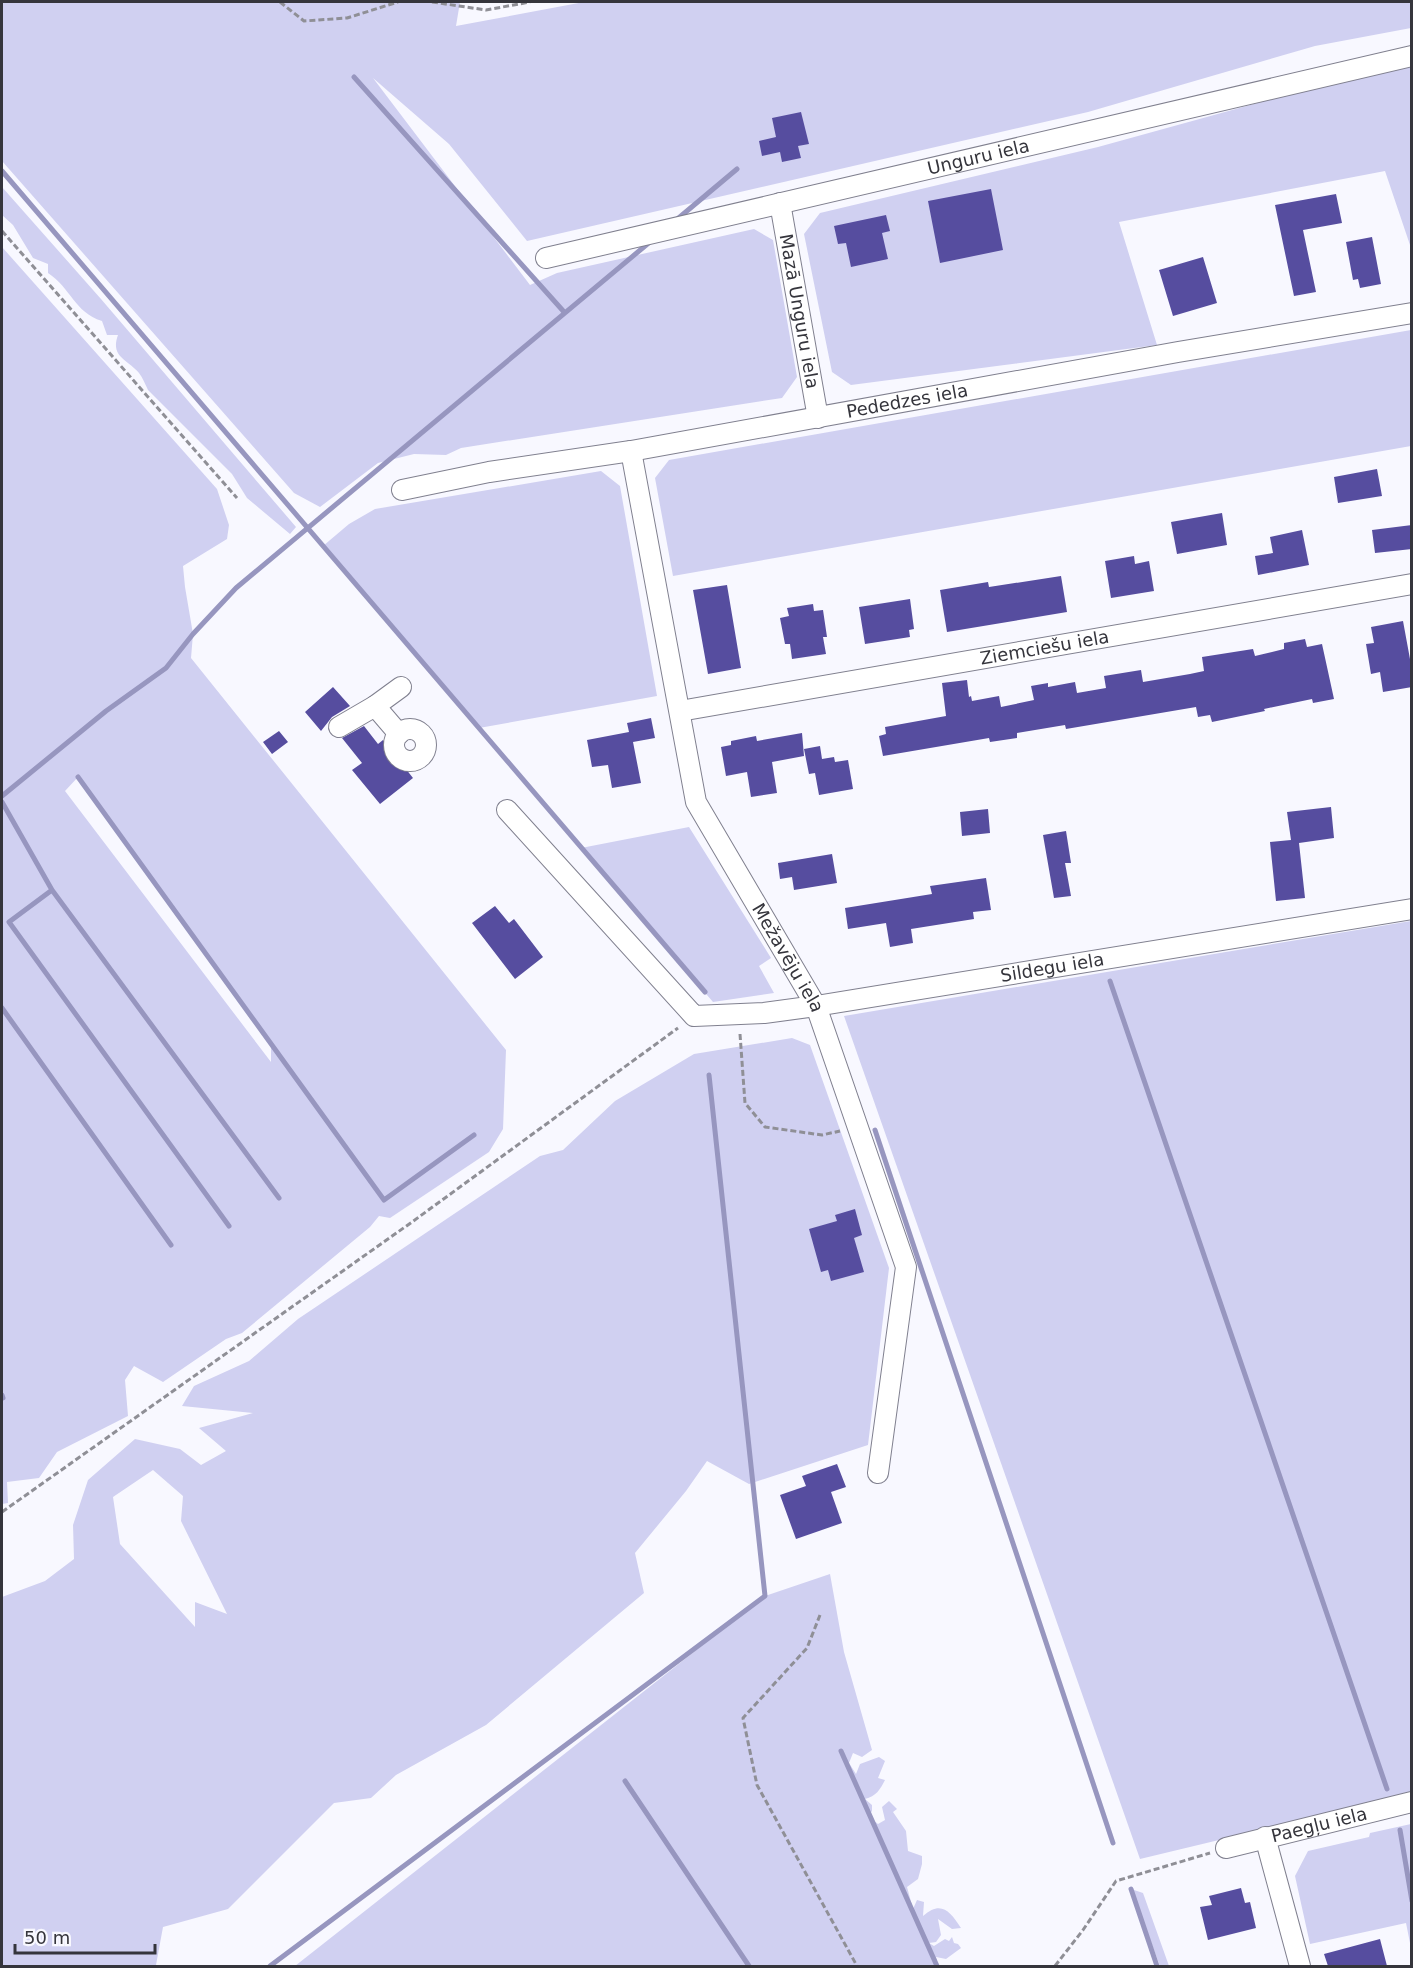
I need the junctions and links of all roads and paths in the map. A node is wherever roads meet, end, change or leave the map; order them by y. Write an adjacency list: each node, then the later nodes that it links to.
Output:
1 (280, 2): 2 (path)
2 (398, 2)
3 (432, 2): 4 (path)
4 (530, 2)
5 (1412, 56): 6 (street, Unguru iela)
6 (780, 203): 8 (street, Unguru iela); 10 (street, Mazā Unguru iela)
7 (2, 231): 13 (path)
8 (546, 258)
9 (1412, 313): 10 (street, Pededzes iela)
10 (818, 418): 11 (street, Pededzes iela)
11 (631, 451): 12 (street, Pededzes iela); 17 (street, Mežavēju iela)
12 (402, 490)
13 (237, 498)
14 (1412, 584): 17 (street, Ziemciešu iela)
15 (401, 687): 16 (street)
16 (375, 706): 18 (street); 19 (street)
17 (680, 711): 22 (street, Mežavēju iela)
18 (339, 728)
19 (399, 734)
20 (507, 810): 24 (street)
21 (1412, 909): 22 (street, Sildegu iela)
22 (816, 1006): 23 (street, Sildegu iela); 25 (street, Mežavēju iela)
23 (738, 1014): 24 (street, Sildegu iela); 25 (path)
24 (694, 1016): 27 (path)
25 (858, 1127): 26 (street, Mežavēju iela)
26 (878, 1473)
27 (2, 1512)
28 (820, 1615): 32 (path)
29 (1412, 1802): 30 (street, Paegļu iela)
30 (1265, 1837): 31 (street, Paegļu iela); 34 (street)
31 (1226, 1848): 33 (path)
32 (857, 1966)
33 (1055, 1966)
34 (1300, 1966)

